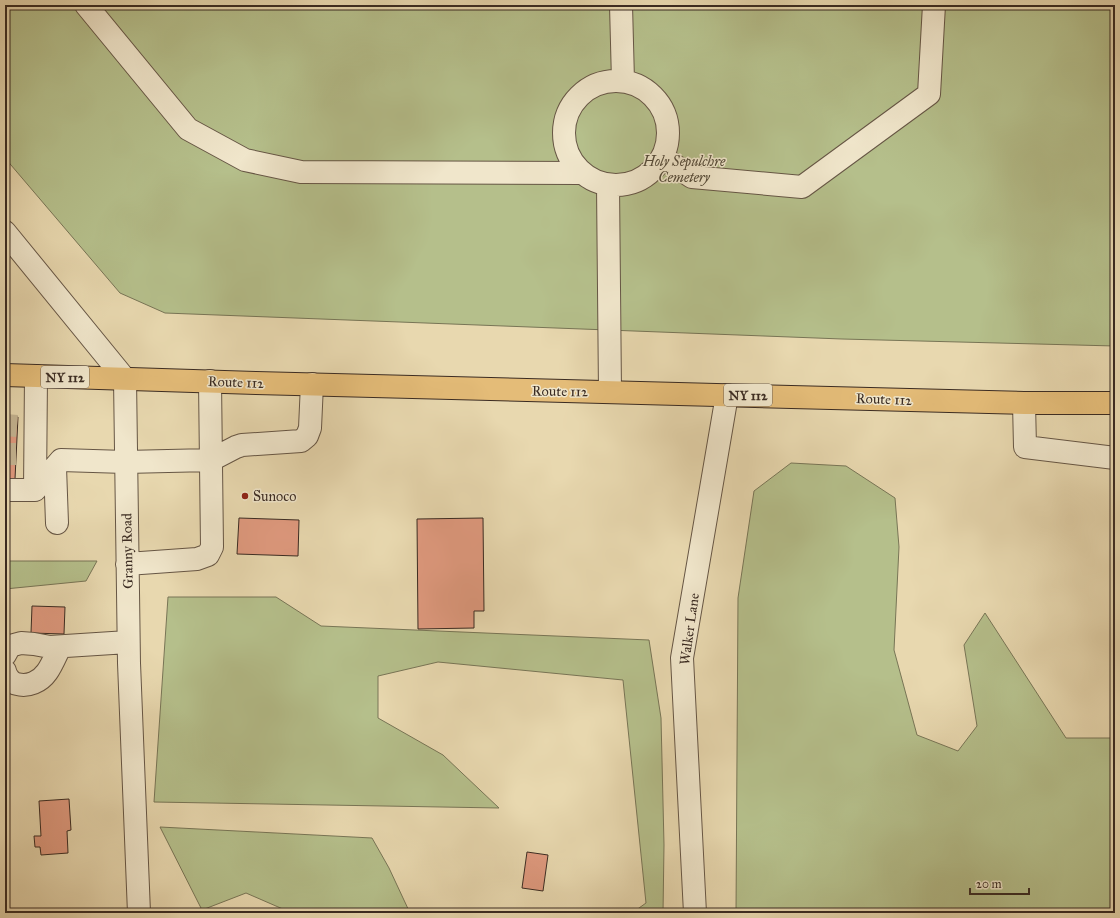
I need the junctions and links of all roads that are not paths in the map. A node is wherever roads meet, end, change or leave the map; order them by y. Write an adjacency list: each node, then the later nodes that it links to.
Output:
1 (86, 5): 6 (street)
2 (621, 5): 4 (street)
3 (934, 5): 5 (street)
4 (623, 81): 5 (street); 6 (street)
5 (662, 157): 7 (street)
6 (582, 173): 7 (street)
7 (608, 185): 14 (street)
8 (5, 232): 11 (street)
9 (5, 375): 10 (main road, Route 112 / NY 112)
10 (36, 376): 11 (main road, Route 112 / NY 112); 23 (street)
11 (125, 379): 12 (main road, Route 112 / NY 112); 20 (street, Granny Road)
12 (210, 381): 13 (main road, Route 112 / NY 112); 19 (street)
13 (312, 384): 14 (main road, Route 112 / NY 112); 19 (street)
14 (610, 392): 15 (main road, Route 112 / NY 112)
15 (728, 395): 16 (main road, Route 112 / NY 112); 31 (street, Walker Lane)
16 (1024, 403): 17 (main road, Route 112 / NY 112); 18 (street)
17 (1115, 403)
18 (1115, 458)
19 (211, 460): 20 (street); 25 (street)
20 (125, 462): 21 (street); 25 (street, Granny Road)
21 (55, 467): 23 (street); 24 (street)
22 (5, 490): 23 (street)
23 (35, 490)
24 (57, 524)
25 (127, 564): 26 (street, Granny Road)
26 (128, 642): 27 (street); 30 (street, Granny Road)
27 (60, 647): 28 (street); 29 (street)
28 (5, 655)
29 (5, 671)
30 (139, 913)
31 (695, 913)

